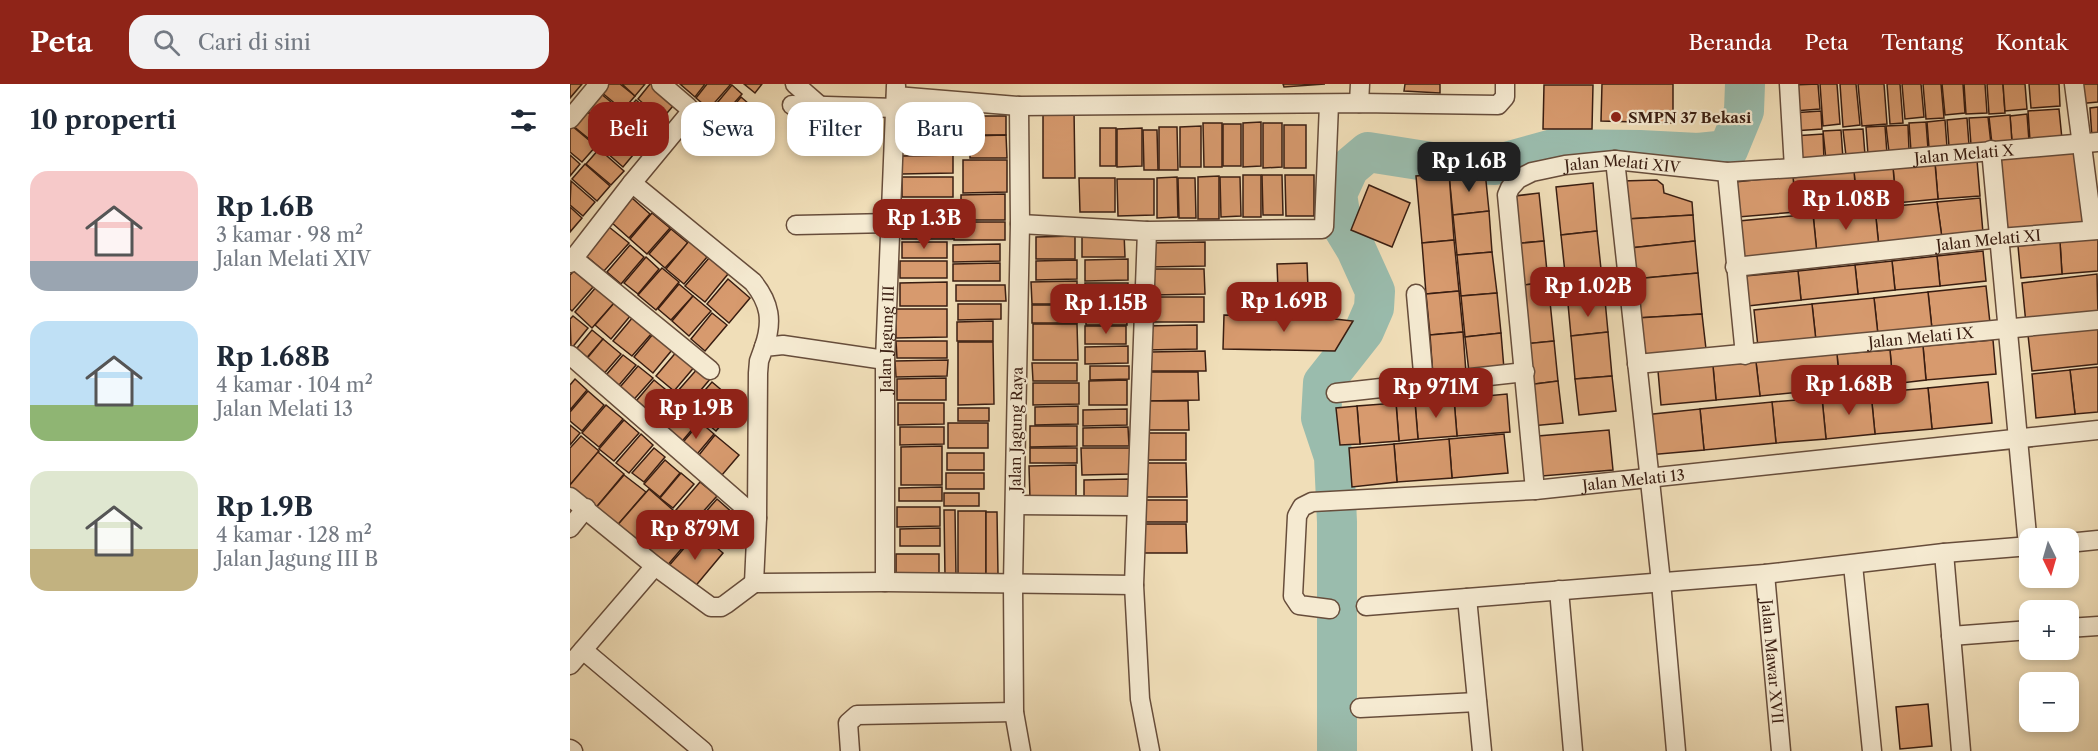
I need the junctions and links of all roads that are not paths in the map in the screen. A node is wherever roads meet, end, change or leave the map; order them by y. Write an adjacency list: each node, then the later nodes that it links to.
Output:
1 (599, 84): 14 (street)
2 (661, 84): 20 (street)
3 (795, 84): 9 (street)
4 (1360, 84): 11 (street)
5 (1505, 84): 11 (street)
6 (1789, 84): 18 (street)
7 (2074, 84): 15 (street)
8 (896, 96): 10 (street); 13 (street); 21 (street, Jalan Jagung III)
9 (816, 102)
10 (845, 102)
11 (1359, 103): 12 (street)
12 (1329, 104): 13 (street); 25 (street)
13 (1019, 106): 22 (street, Jalan Jagung Raya)
14 (570, 119)
15 (2090, 142): 16 (street, Jalan Melati X); 24 (street)
16 (1991, 150): 18 (street, Jalan Melati X); 26 (street)
17 (1615, 160): 19 (street, Jalan Melati XIV); 36 (street); 38 (street, Jalan Melati XIV)
18 (1794, 168): 19 (street, Jalan Melati XIV)
19 (1727, 172): 28 (street)
20 (632, 183): 27 (street); 32 (street)
21 (891, 223): 23 (street); 35 (street, Jalan Jagung III)
22 (1020, 224): 25 (street); 46 (street, Jalan Jagung Raya)
23 (796, 225)
24 (2096, 230): 26 (street, Jalan Melati XI)
25 (1148, 231): 47 (street)
26 (2000, 238): 28 (street, Jalan Melati XI); 31 (street)
27 (572, 261): 37 (street)
28 (1735, 267): 34 (street)
29 (1416, 294): 39 (street)
30 (2098, 320): 31 (street, Jalan Melati IX)
31 (2007, 328): 34 (street, Jalan Melati IX); 42 (street)
32 (764, 346): 35 (street); 49 (street)
33 (570, 355): 49 (street)
34 (1745, 355): 36 (street, Jalan Melati IX)
35 (885, 360): 59 (street, Jalan Jagung III)
36 (1637, 364): 43 (street)
37 (710, 370)
38 (1525, 372): 39 (street); 44 (street, Jalan Melati XIV)
39 (1424, 384): 40 (street)
40 (1336, 393)
41 (2098, 430): 42 (street, Jalan Melati 13)
42 (2018, 438): 43 (street, Jalan Melati 13); 51 (street)
43 (1649, 477): 44 (street, Jalan Melati 13); 60 (street)
44 (1535, 490): 67 (street, Jalan Melati 13)
45 (570, 497): 48 (street)
46 (1015, 505): 47 (street); 62 (street, Jalan Jagung Raya)
47 (1137, 506): 63 (street)
48 (586, 508): 50 (street); 57 (street)
49 (758, 518): 61 (street)
50 (570, 528)
51 (2027, 528)
52 (2098, 540): 53 (street)
53 (2079, 542)
54 (2019, 547): 55 (street)
55 (1944, 553): 56 (street); 71 (street)
56 (1853, 565): 58 (street); 85 (street)
57 (655, 566): 61 (street); 72 (street)
58 (1765, 574): 60 (street); 84 (street, Jalan Mawar XVII)
59 (885, 582): 61 (street); 62 (street)
60 (1661, 582): 64 (street); 83 (street)
61 (754, 583)
62 (1013, 584): 63 (street); 76 (street, Jalan Jagung Raya)
63 (1134, 585): 80 (street)
64 (1559, 590): 65 (street); 82 (street)
65 (1467, 598): 66 (street); 74 (street)
66 (1366, 606)
67 (1330, 609)
68 (2098, 626): 69 (street)
69 (2079, 627)
70 (2019, 631): 71 (street)
71 (1951, 636): 86 (street)
72 (583, 650): 73 (street); 77 (street)
73 (570, 665)
74 (1477, 702): 75 (street); 81 (street)
75 (1360, 708)
76 (1014, 712): 78 (street); 79 (street, Jalan Jagung Raya)
77 (703, 751)
78 (850, 751)
79 (1021, 751)
80 (1150, 751)
81 (1482, 751)
82 (1573, 751)
83 (1676, 751)
84 (1781, 751)
85 (1872, 751)
86 (1960, 751)

